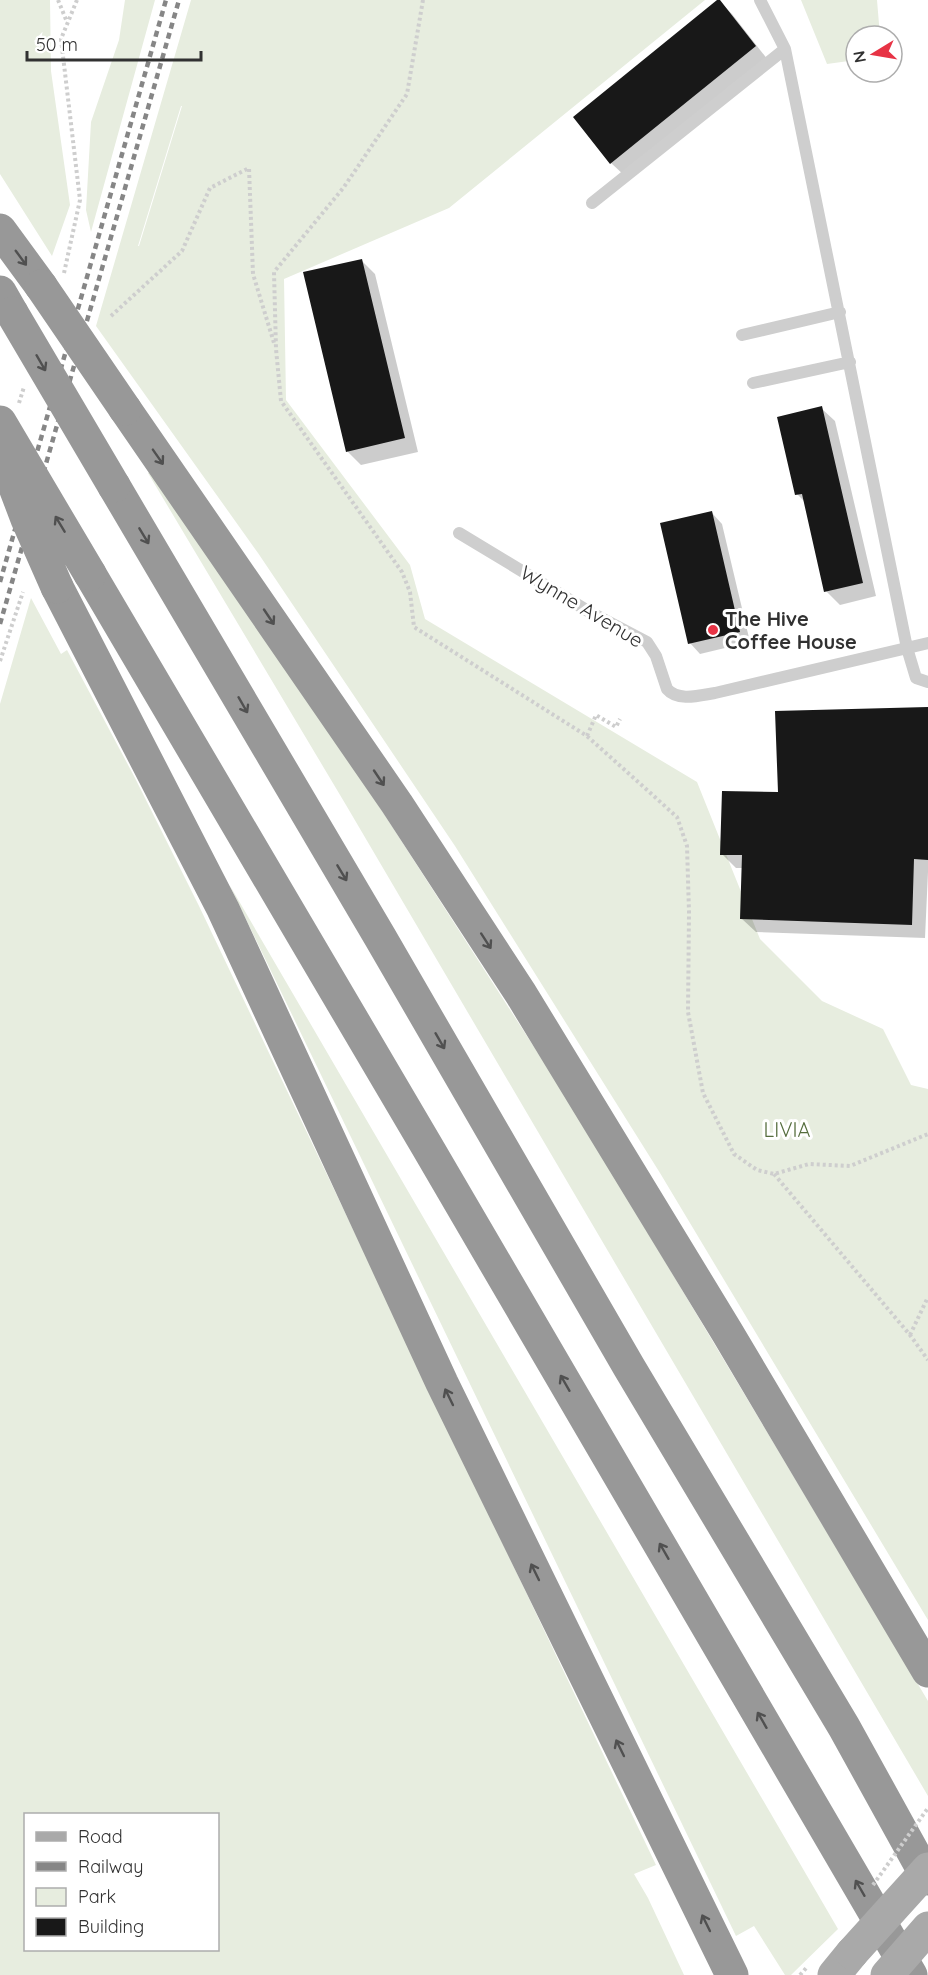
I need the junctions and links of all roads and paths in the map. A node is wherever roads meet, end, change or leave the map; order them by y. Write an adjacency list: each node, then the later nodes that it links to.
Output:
1 (58, 0): 5 (path)
2 (77, 0): 5 (path)
3 (423, 0): 14 (path)
4 (760, 0): 6 (lane)
5 (68, 23): 9 (path)
6 (785, 49): 7 (lane); 11 (lane)
7 (592, 203)
8 (0, 230): 9 (highway, one-way to 9)
9 (51, 284): 33 (highway, one-way to 33, bridge)
10 (6, 302): 36 (highway, one-way to 36, bridge)
11 (840, 312): 13 (lane); 15 (lane)
12 (111, 316): 14 (path)
13 (742, 335)
14 (276, 349): 27 (path)
15 (850, 362): 17 (lane); 23 (lane)
16 (27, 380): 18 (path)
17 (753, 383)
18 (8, 418): 42 (highway, one-way to 18, bridge)
19 (0, 448): 40 (highway, one-way to 19, bridge)
20 (459, 533): 23 (lane, Wynne Avenue)
21 (23, 592): 24 (path)
22 (928, 643): 23 (lane, Wynne Avenue)
23 (907, 648): 25 (lane)
24 (0, 661)
25 (928, 682)
26 (620, 718): 27 (path)
27 (587, 736): 29 (path)
28 (928, 1134): 29 (path)
29 (774, 1174): 31 (path)
30 (928, 1297): 31 (path)
31 (910, 1335): 32 (path)
32 (928, 1360)
33 (928, 1671)
34 (928, 1808): 37 (path, bridge)
35 (928, 1869): 39 (main road, bridge)
36 (928, 1879)
37 (867, 1894)
38 (928, 1928): 41 (main road, bridge)
39 (843, 1964)
40 (732, 1975)
41 (888, 1975)
42 (911, 1975)

